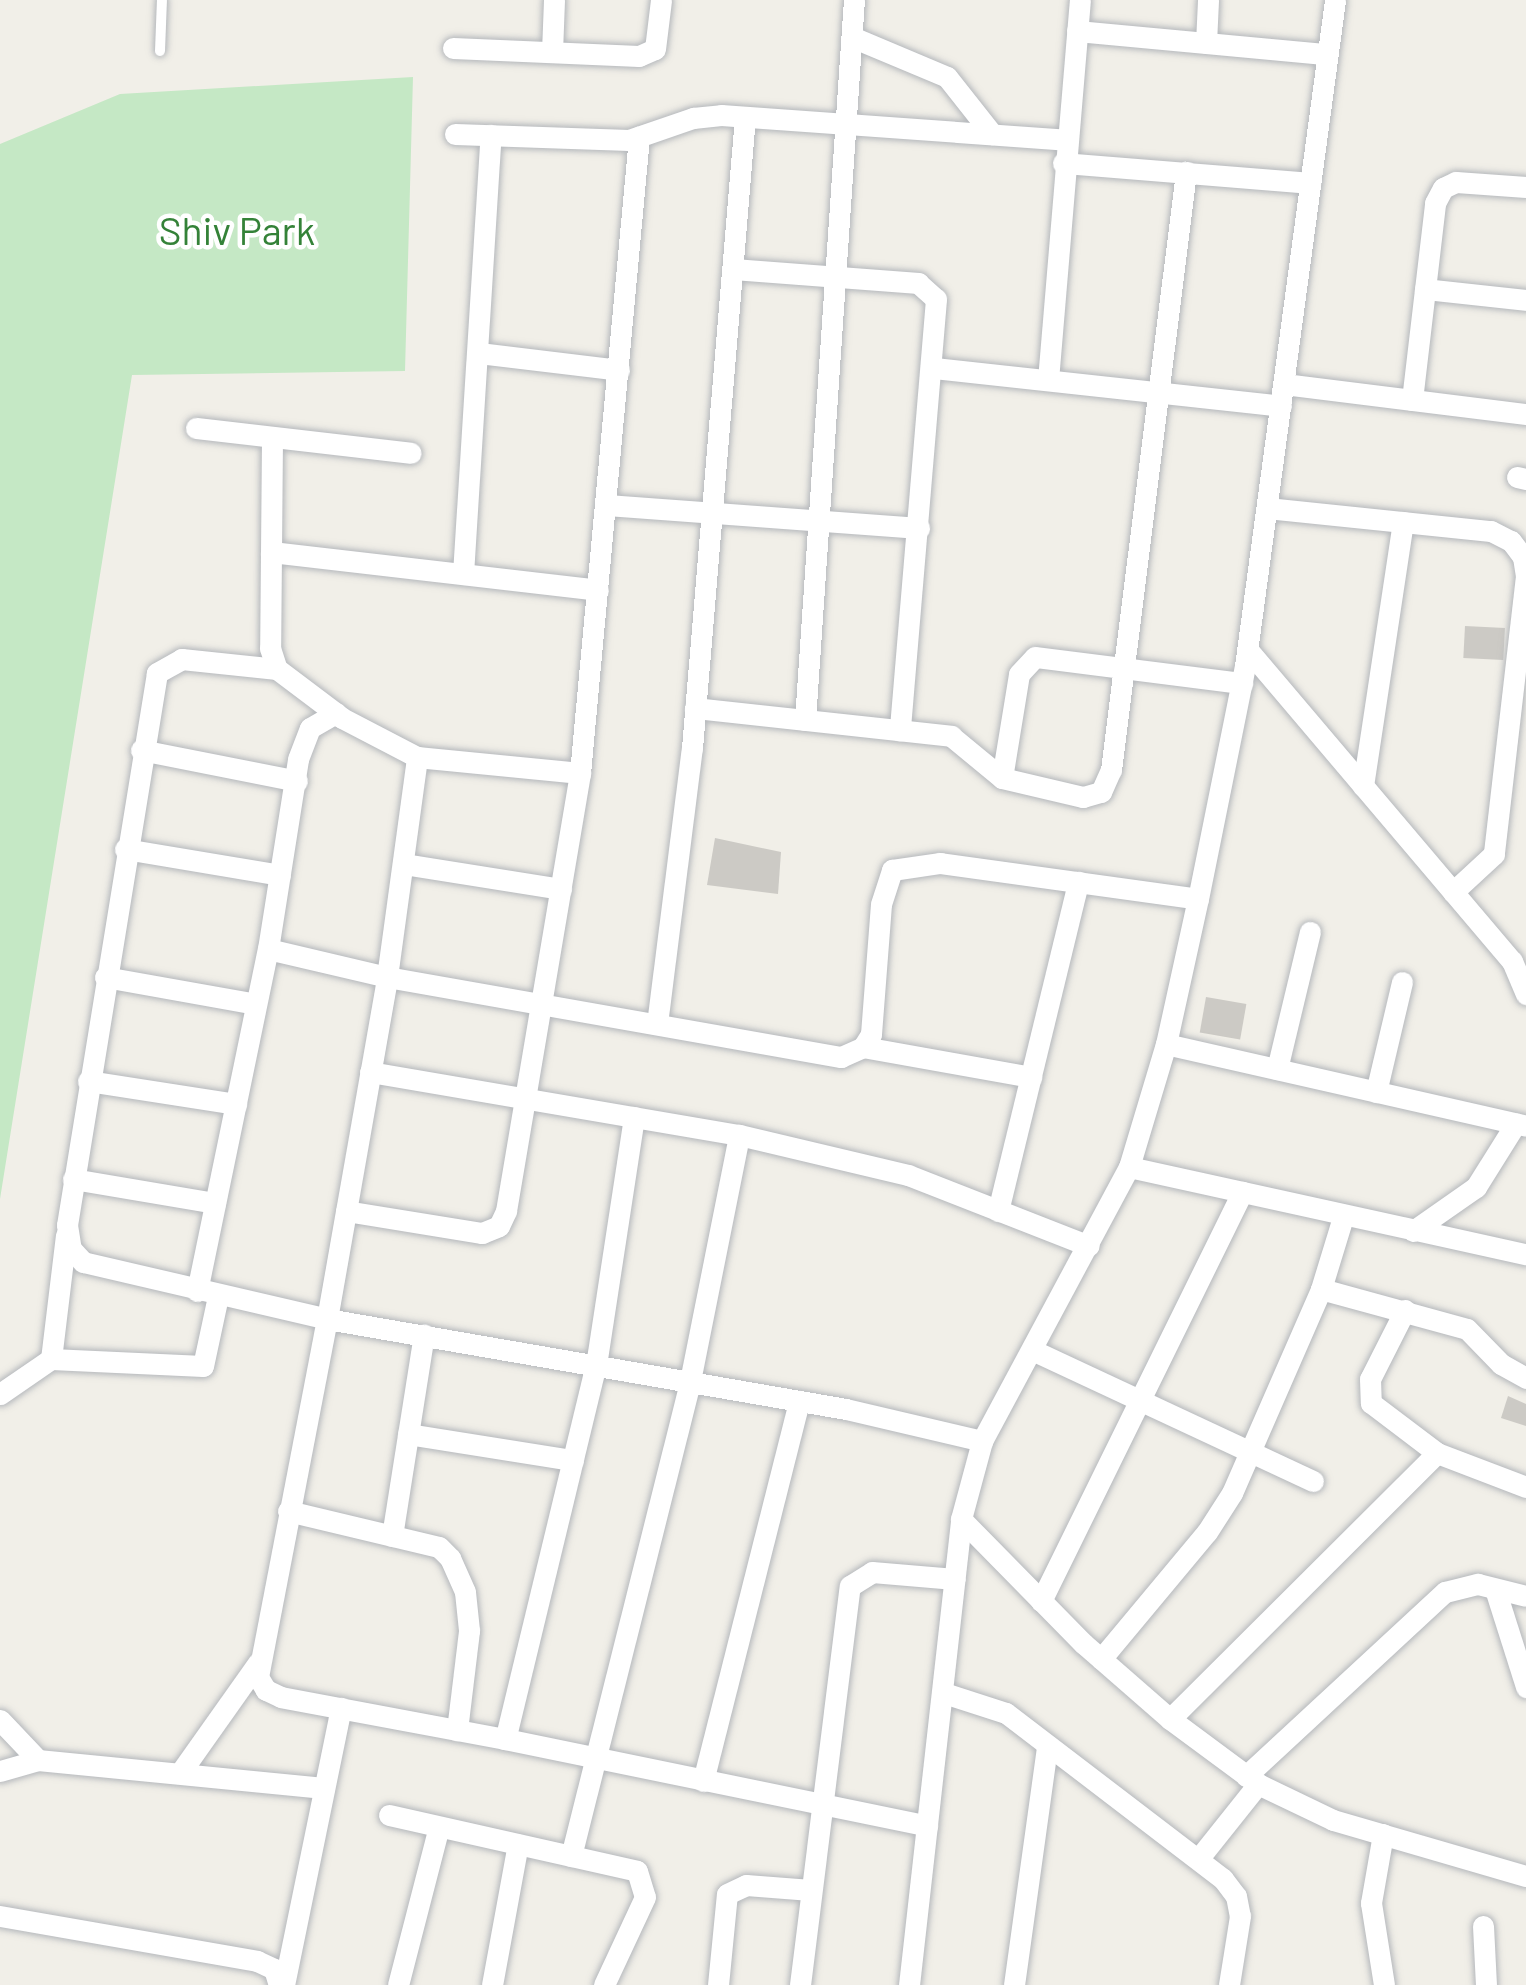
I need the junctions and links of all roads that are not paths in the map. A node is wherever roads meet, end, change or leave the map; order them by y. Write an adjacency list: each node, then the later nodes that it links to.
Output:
1 (162, 0): 12 (lane)
2 (554, 0): 13 (street)
3 (661, 0): 13 (street)
4 (854, 0): 9 (street)
5 (1080, 0): 8 (street)
6 (1208, 0): 10 (street)
7 (1335, 0): 14 (street)
8 (1077, 31): 10 (street); 21 (street)
9 (852, 37): 16 (street); 18 (street)
10 (1206, 43): 14 (street)
11 (453, 48): 13 (street)
12 (160, 51)
13 (552, 52)
14 (1327, 54): 23 (street)
15 (745, 117): 16 (street); 20 (street); 25 (street)
16 (847, 122): 18 (street); 26 (street)
17 (455, 134): 19 (street)
18 (992, 134): 21 (street)
19 (491, 135): 20 (street); 29 (street)
20 (639, 137): 31 (street)
21 (1064, 151): 22 (street); 32 (street)
22 (1186, 172): 23 (street); 33 (street)
23 (1310, 183): 34 (street)
24 (1526, 187): 27 (street)
25 (733, 269): 26 (street); 42 (street)
26 (836, 278): 30 (street); 43 (street)
27 (1425, 289): 28 (street); 35 (street)
28 (1526, 300)
29 (478, 353): 31 (street); 47 (street)
30 (934, 368): 32 (street); 45 (street)
31 (619, 370): 40 (street)
32 (1048, 380): 33 (street)
33 (1155, 392): 34 (street); 51 (street)
34 (1282, 395): 35 (street); 41 (street)
35 (1412, 400): 36 (street)
36 (1526, 414)
37 (196, 428): 38 (street)
38 (272, 438): 39 (street); 46 (street)
39 (411, 453)
40 (607, 506): 42 (street); 48 (street)
41 (1267, 508): 44 (street); 49 (street)
42 (714, 515): 43 (street); 53 (street)
43 (818, 522): 45 (street); 55 (street)
44 (1403, 522): 57 (street); 63 (street)
45 (919, 528): 56 (street)
46 (271, 552): 47 (street); 50 (street)
47 (463, 574): 48 (street)
48 (598, 590): 60 (street)
49 (1248, 650): 52 (street); 63 (street)
50 (278, 669): 54 (street); 58 (street)
51 (1124, 669): 52 (street); 61 (street); 61 (street)
52 (1242, 683): 70 (street)
53 (695, 708): 55 (street); 79 (street)
54 (336, 713): 59 (street); 62 (street)
55 (805, 720): 56 (street)
56 (900, 730): 61 (street)
57 (1516, 743): 69 (street)
58 (141, 749): 62 (street); 64 (street)
59 (417, 757): 60 (street); 65 (street)
60 (580, 773): 68 (street)
61 (1002, 778)
62 (297, 781): 66 (street)
63 (1363, 786): 69 (street)
64 (125, 849): 66 (street); 73 (street)
65 (404, 864): 68 (street); 74 (street)
66 (280, 875): 72 (street)
67 (1078, 882): 70 (street); 81 (street); 84 (street)
68 (561, 889): 77 (street)
69 (1454, 892): 76 (street)
70 (1198, 899): 80 (street)
71 (1310, 932): 82 (street)
72 (268, 949): 74 (street); 78 (street)
73 (105, 977): 78 (street); 85 (street)
74 (387, 977): 77 (street); 83 (street)
75 (1402, 982): 86 (street)
76 (1526, 994)
77 (541, 1001): 79 (street); 87 (street)
78 (256, 1004): 88 (street)
79 (657, 1024): 81 (street)
80 (1166, 1044): 82 (street); 92 (street)
81 (863, 1047): 84 (street)
82 (1276, 1069): 86 (street)
83 (370, 1072): 87 (street); 96 (street)
84 (1031, 1077): 97 (street)
85 (88, 1081): 88 (street); 93 (street)
86 (1376, 1092): 90 (street)
87 (526, 1100): 89 (street); 96 (street)
88 (236, 1104): 95 (street)
89 (634, 1117): 91 (street); 110 (street)
90 (1521, 1125): 100 (street)
91 (739, 1135): 97 (street); 112 (street)
92 (1129, 1168): 94 (street); 101 (street)
93 (73, 1179): 95 (street); 99 (street)
94 (1242, 1192): 98 (street); 115 (street)
95 (215, 1203): 104 (street)
96 (346, 1210): 106 (street)
97 (998, 1210): 101 (street)
98 (1343, 1217): 100 (street); 103 (street)
99 (67, 1225): 104 (street); 109 (street)
100 (1413, 1231): 102 (street)
101 (1089, 1246): 108 (street)
102 (1526, 1253)
103 (1322, 1289): 105 (street); 119 (street)
104 (207, 1294): 106 (street); 109 (street)
105 (1405, 1310): 111 (street); 118 (street)
106 (327, 1319): 107 (street); 123 (street)
107 (424, 1335): 110 (street); 116 (street)
108 (1032, 1350): 115 (street); 117 (street)
109 (51, 1359): 113 (street)
110 (596, 1364): 112 (street); 120 (street)
111 (1526, 1378)
112 (690, 1381): 114 (street); 140 (street)
113 (0, 1394)
114 (799, 1401): 117 (street); 145 (street)
115 (1139, 1402): 119 (street); 129 (street)
116 (409, 1434): 120 (street); 125 (street)
117 (982, 1441): 124 (street)
118 (1437, 1453): 122 (street); 135 (street)
119 (1251, 1454): 121 (street); 130 (street)
120 (573, 1460): 138 (street)
121 (1313, 1481)
122 (1526, 1487)
123 (288, 1511): 125 (street); 131 (street)
124 (961, 1519): 126 (street); 129 (street)
125 (392, 1536): 137 (street)
126 (955, 1579): 133 (street); 147 (street)
127 (1495, 1588): 128 (street); 132 (street); 144 (street)
128 (1526, 1596)
129 (1041, 1600): 130 (street)
130 (1101, 1659): 135 (street)
131 (258, 1663): 134 (street); 143 (street)
132 (1526, 1687)
133 (944, 1693): 139 (street); 149 (street)
134 (341, 1708): 137 (street); 146 (street)
135 (1170, 1719): 144 (street)
136 (0, 1720): 141 (street)
137 (457, 1730): 138 (street)
138 (505, 1739): 140 (street)
139 (1047, 1747): 154 (street); 166 (street)
140 (597, 1757): 145 (street); 153 (street)
141 (38, 1760): 142 (street); 143 (street)
142 (0, 1771)
143 (180, 1773): 146 (street)
144 (1252, 1780): 151 (street); 154 (street)
145 (703, 1781): 147 (street)
146 (325, 1787): 160 (street)
147 (820, 1804): 149 (street); 156 (street)
148 (389, 1816): 150 (street)
149 (927, 1826): 165 (street)
150 (439, 1827): 152 (street); 161 (street)
151 (1383, 1834): 155 (street); 168 (street)
152 (518, 1844): 153 (street); 162 (street)
153 (571, 1856): 159 (street)
154 (1199, 1858): 167 (street)
155 (1526, 1876)
156 (811, 1890): 163 (street); 164 (street)
157 (0, 1916): 160 (street)
158 (1483, 1926): 169 (street)
159 (612, 1984)
160 (282, 1985)
161 (398, 1985)
162 (492, 1985)
163 (718, 1985)
164 (800, 1985)
165 (909, 1985)
166 (1014, 1985)
167 (1229, 1985)
168 (1384, 1985)
169 (1486, 1985)

